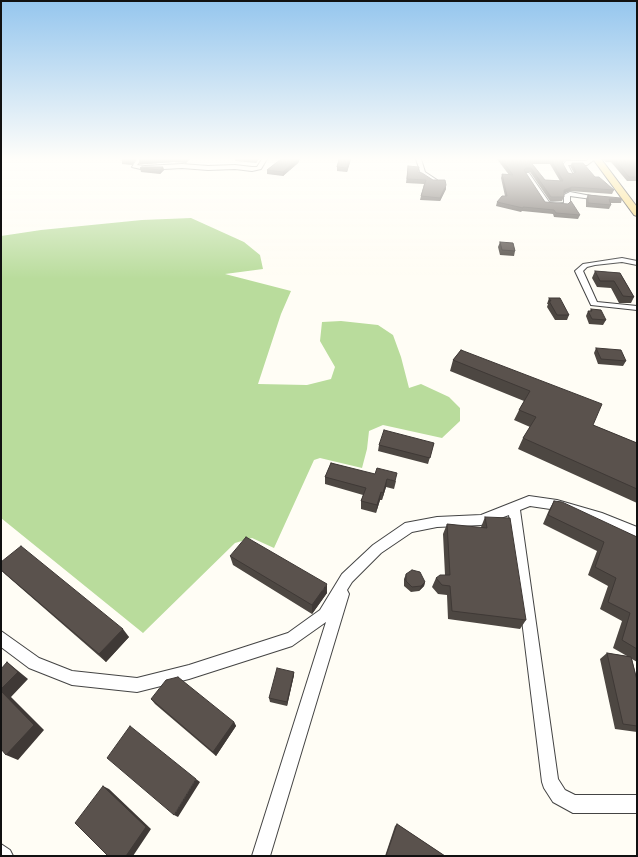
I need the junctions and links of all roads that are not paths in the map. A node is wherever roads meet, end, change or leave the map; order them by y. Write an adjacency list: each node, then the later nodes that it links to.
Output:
1 (544, 199): 2 (street)
2 (567, 199)
3 (623, 199): 4 (main road)
4 (637, 213)
5 (637, 263): 6 (street)
6 (637, 308)
7 (514, 508): 8 (street); 9 (street); 11 (street)
8 (637, 532)
9 (347, 578): 10 (street); 14 (street)
10 (1, 638)
11 (637, 804)
12 (1, 853): 13 (street)
13 (4, 856)
14 (262, 856)

